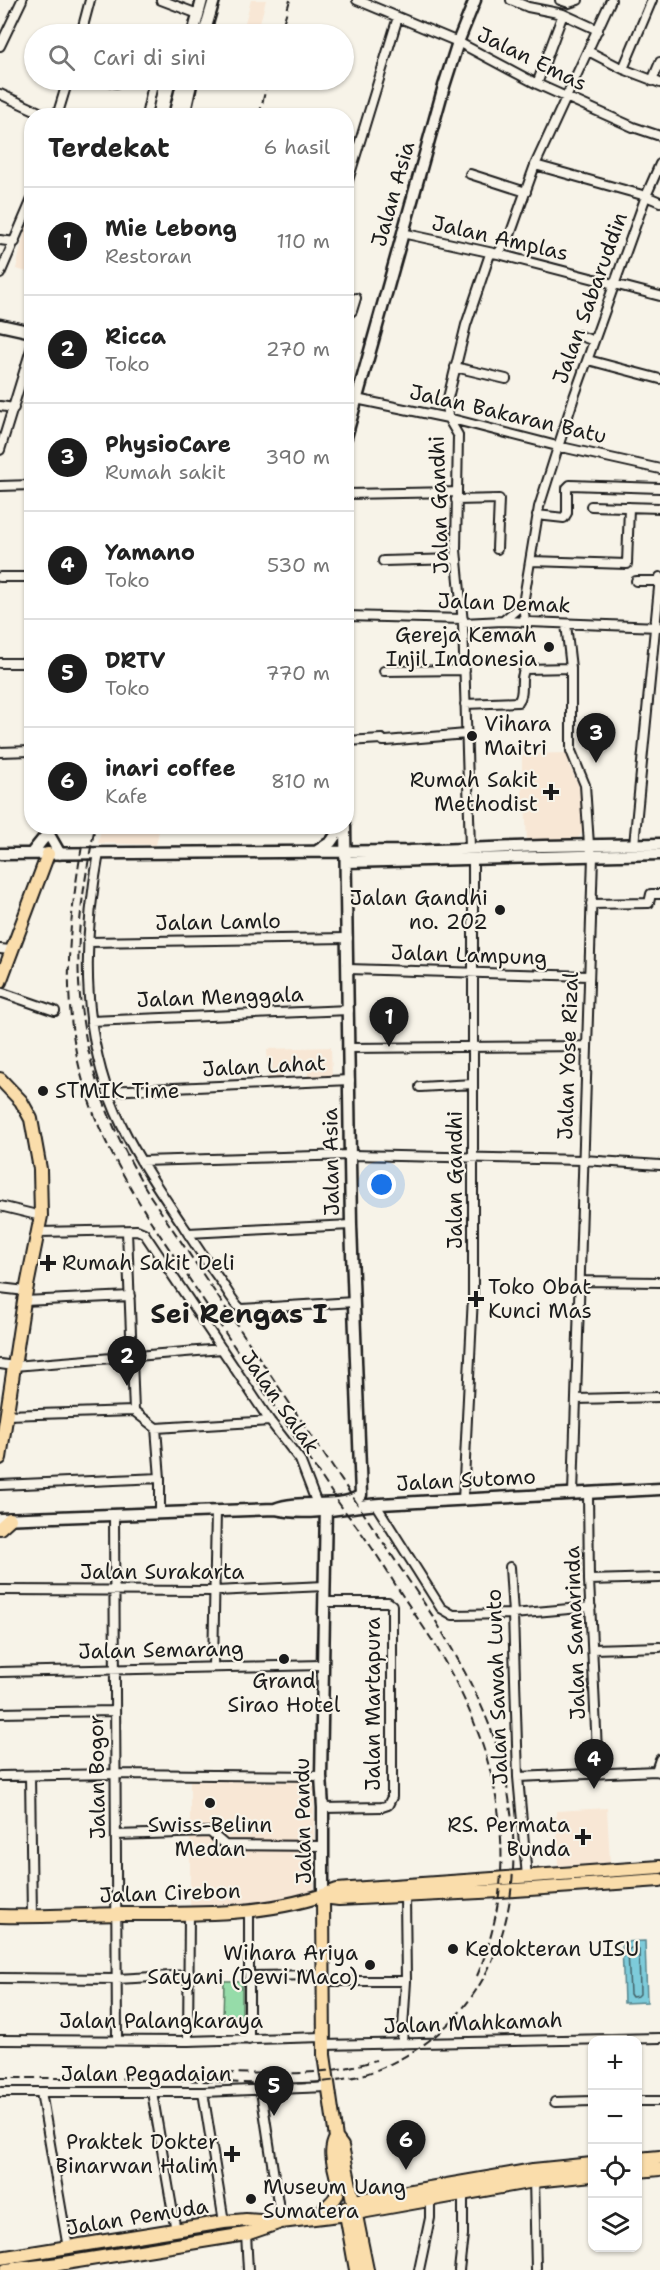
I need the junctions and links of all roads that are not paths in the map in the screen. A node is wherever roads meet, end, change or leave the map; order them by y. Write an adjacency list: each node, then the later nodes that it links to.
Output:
1 (22, 0): 22 (street)
2 (90, 0): 17 (street)
3 (161, 0): 14 (street)
4 (202, 0): 14 (main road)
5 (214, 0): 19 (main road)
6 (357, 0): 16 (street, Jalan Emas)
7 (475, 0): 21 (main road, Jalan Asia)
8 (511, 0): 13 (street)
9 (560, 0): 10 (street)
10 (578, 0)
11 (611, 0): 20 (street, Jalan Gandhi)
12 (652, 0): 25 (street)
13 (529, 4): 15 (street)
14 (198, 14): 18 (main road)
15 (563, 14): 20 (street); 27 (street)
16 (398, 17): 21 (street, Jalan Emas); 40 (street)
17 (84, 24)
18 (196, 24)
19 (207, 24)
20 (598, 30): 23 (street, Jalan Gandhi)
21 (458, 42): 27 (street, Jalan Emas); 48 (main road, Jalan Asia)
22 (0, 46)
23 (588, 51): 25 (street); 33 (street, Jalan Gandhi)
24 (660, 62): 26 (street)
25 (623, 69): 26 (street)
26 (656, 82)
27 (537, 84): 33 (street, Jalan Emas)
28 (65, 90): 35 (street)
29 (152, 90): 36 (street)
30 (180, 90): 37 (main road)
31 (190, 90): 38 (main road)
32 (0, 94): 34 (street)
33 (567, 98): 39 (street, Jalan Emas); 42 (street, Jalan Gandhi)
34 (31, 108)
35 (59, 108)
36 (148, 108)
37 (176, 108)
38 (186, 108)
39 (660, 137)
40 (354, 161)
41 (660, 164): 45 (street, Jalan Sabaruddin)
42 (535, 165): 44 (street, Jalan Gandhi); 45 (street)
43 (470, 174): 44 (street)
44 (526, 192): 51 (street, Jalan Gandhi)
45 (646, 196): 46 (street); 53 (street, Jalan Sabaruddin)
46 (660, 202)
47 (24, 219): 50 (street)
48 (402, 233): 51 (street, Jalan Amplas); 66 (main road, Jalan Asia)
49 (0, 240): 50 (street)
50 (15, 242): 52 (street)
51 (494, 254): 53 (street, Jalan Amplas); 62 (street, Jalan Gandhi)
52 (0, 274)
53 (614, 284): 54 (street, Jalan Amplas); 60 (street, Jalan Sabaruddin)
54 (660, 296)
55 (356, 298): 56 (street)
56 (354, 304)
57 (0, 325): 58 (main road)
58 (24, 330)
59 (578, 335): 60 (street)
60 (594, 341): 61 (street, Jalan Sabaruddin)
61 (588, 360): 65 (street); 71 (street, Jalan Sabaruddin)
62 (455, 367): 64 (street); 70 (street, Jalan Gandhi)
63 (24, 374): 69 (street)
64 (506, 379)
65 (660, 379)
66 (354, 388)
67 (354, 399): 70 (street, Jalan Bakaran Batu)
68 (0, 406): 69 (street)
69 (14, 408): 72 (street)
70 (448, 418): 71 (street, Jalan Bakaran Batu); 78 (street, Jalan Gandhi)
71 (557, 446): 73 (street, Jalan Bakaran Batu); 82 (street, Jalan Sabaruddin)
72 (0, 450)
73 (660, 469)
74 (24, 485): 75 (street)
75 (0, 486)
76 (660, 488): 82 (street)
77 (354, 494): 78 (street)
78 (456, 496): 83 (street); 84 (street, Jalan Gandhi)
79 (591, 506): 80 (street)
80 (629, 507): 81 (street); 86 (street)
81 (660, 508)
82 (537, 515): 86 (street, Jalan Sabaruddin)
83 (497, 549)
84 (457, 559): 85 (street); 93 (street, Jalan Gandhi)
85 (383, 561)
86 (531, 561): 91 (street, Jalan Sabaruddin)
87 (0, 577): 88 (street)
88 (24, 577)
89 (660, 579): 90 (street); 97 (street)
90 (636, 581)
91 (523, 604): 94 (street); 95 (street, Jalan Sabaruddin)
92 (354, 616): 93 (street, Jalan Demak)
93 (463, 621): 94 (street, Jalan Demak); 101 (street, Jalan Gandhi)
94 (503, 621): 95 (street, Jalan Demak)
95 (525, 621): 96 (street, Jalan Demak)
96 (566, 624): 97 (street, Jalan Demak); 100 (street, Jalan Yose Rizal)
97 (658, 627): 114 (street)
98 (0, 663): 99 (street)
99 (24, 663)
100 (571, 668): 103 (street); 113 (street, Jalan Yose Rizal)
101 (465, 670): 102 (street); 103 (street, Jalan Gandhi)
102 (384, 671)
103 (465, 704): 104 (street, Jalan Gandhi)
104 (466, 734): 105 (street); 116 (street, Jalan Gandhi)
105 (354, 741)
106 (24, 751): 107 (street)
107 (0, 752)
108 (45, 834): 120 (main road)
109 (49, 834): 121 (main road)
110 (338, 834): 117 (main road)
111 (345, 834): 124 (main road, Jalan Asia)
112 (660, 844): 114 (main road)
113 (589, 845): 114 (main road); 115 (main road); 123 (street, Jalan Yose Rizal)
114 (634, 845)
115 (543, 846): 116 (main road); 125 (main road)
116 (470, 848): 124 (main road)
117 (314, 852): 118 (main road); 124 (main road)
118 (99, 853): 121 (main road); 130 (street)
119 (0, 854): 120 (main road)
120 (31, 854): 121 (main road)
121 (54, 854): 131 (main road)
122 (660, 854): 123 (main road)
123 (593, 856): 125 (main road); 128 (street, Jalan Yose Rizal)
124 (346, 857): 126 (main road); 129 (main road, Jalan Asia)
125 (544, 858): 126 (main road)
126 (473, 860): 133 (street, Jalan Gandhi)
127 (660, 894): 128 (street)
128 (591, 904): 134 (street, Jalan Yose Rizal)
129 (348, 938): 130 (street, Jalan Lamlo); 132 (main road, Jalan Asia)
130 (88, 942): 139 (street)
131 (5, 950): 135 (main road)
132 (348, 969): 133 (street, Jalan Lampung); 137 (main road, Jalan Asia)
133 (472, 974): 134 (street, Jalan Lampung); 140 (street, Jalan Gandhi)
134 (589, 976): 141 (street, Jalan Yose Rizal)
135 (0, 982)
136 (0, 992): 138 (street)
137 (349, 1010): 139 (street, Jalan Menggala); 142 (main road, Jalan Asia)
138 (55, 1011)
139 (91, 1021): 147 (street)
140 (472, 1046): 141 (street); 142 (street); 145 (street, Jalan Gandhi)
141 (587, 1046): 150 (street, Jalan Yose Rizal)
142 (350, 1048): 144 (main road, Jalan Asia)
143 (0, 1079): 154 (main road)
144 (350, 1080): 147 (street, Jalan Lahat); 148 (main road, Jalan Asia)
145 (473, 1084): 146 (street); 149 (street, Jalan Gandhi)
146 (420, 1087)
147 (107, 1091): 151 (street)
148 (351, 1155): 149 (street); 151 (street); 155 (main road, Jalan Asia)
149 (474, 1158): 150 (street); 182 (street, Jalan Gandhi)
150 (583, 1160): 152 (street); 159 (street, Jalan Yose Rizal)
151 (141, 1161): 158 (street)
152 (660, 1165)
153 (0, 1206): 154 (street)
154 (41, 1216): 157 (main road)
155 (351, 1225): 158 (street); 164 (main road, Jalan Asia)
156 (127, 1231): 157 (street, Jalan Salak); 163 (street); 165 (street, Jalan Salak)
157 (39, 1232): 162 (main road)
158 (188, 1233): 164 (street)
159 (579, 1281): 160 (street); 170 (street, Jalan Yose Rizal)
160 (660, 1282)
161 (0, 1288): 162 (street)
162 (25, 1296): 163 (street); 168 (main road)
163 (130, 1296): 166 (street)
164 (354, 1302): 181 (main road, Jalan Asia)
165 (222, 1349): 166 (street); 173 (street, Jalan Salak)
166 (133, 1356): 168 (street); 171 (street)
167 (0, 1364): 168 (street)
168 (14, 1366): 172 (main road)
169 (660, 1397): 170 (street)
170 (576, 1399): 180 (street, Jalan Yose Rizal)
171 (134, 1411): 172 (street); 174 (street)
172 (6, 1415): 175 (main road)
173 (270, 1421): 174 (street); 184 (street, Jalan Salak)
174 (156, 1428): 176 (street)
175 (1, 1450)
176 (160, 1478): 177 (street); 186 (street)
177 (0, 1485)
178 (660, 1489): 179 (main road, Jalan Sutomo)
179 (588, 1493): 180 (main road, Jalan Sutomo); 192 (street, Jalan Samarinda)
180 (573, 1494): 182 (main road, Jalan Sutomo)
181 (360, 1496): 184 (main road, Jalan Sutomo)
182 (463, 1500): 183 (main road, Jalan Sutomo)
183 (376, 1505): 184 (main road, Jalan Sutomo); 200 (street)
184 (323, 1506): 185 (main road, Jalan Sutomo); 193 (main road, Jalan Pandu)
185 (216, 1512): 186 (main road, Jalan Sutomo); 197 (street)
186 (160, 1514): 187 (main road, Jalan Sutomo)
187 (114, 1515): 188 (main road, Jalan Sutomo); 196 (street, Jalan Bogor)
188 (5, 1519): 189 (main road)
189 (0, 1528)
190 (510, 1567): 200 (street, Jalan Sawah Lunto)
191 (660, 1578): 192 (street); 194 (street)
192 (589, 1580): 199 (street, Jalan Samarinda)
193 (325, 1586): 197 (street, Jalan Surakarta); 198 (main road, Jalan Pandu)
194 (660, 1587)
195 (0, 1590): 196 (street, Jalan Surakarta)
196 (113, 1591): 197 (street, Jalan Surakarta); 205 (street, Jalan Bogor)
197 (215, 1591): 204 (street)
198 (325, 1602): 203 (main road, Jalan Pandu); 217 (street, Jalan Martapura)
199 (591, 1607): 200 (street); 202 (street, Jalan Samarinda)
200 (513, 1614): 216 (street, Jalan Sawah Lunto)
201 (660, 1647): 202 (street)
202 (594, 1649): 211 (street, Jalan Samarinda)
203 (322, 1665): 204 (street, Jalan Semarang); 215 (main road, Jalan Pandu)
204 (213, 1667): 205 (street, Jalan Semarang)
205 (115, 1670): 206 (street, Jalan Semarang); 207 (street, Jalan Bogor)
206 (0, 1672)
207 (114, 1711): 208 (street); 212 (street, Jalan Bogor)
208 (0, 1713)
209 (660, 1759): 210 (street)
210 (658, 1772): 211 (street)
211 (598, 1773): 216 (street)
212 (116, 1774): 214 (street); 215 (street); 218 (street, Jalan Bogor)
213 (0, 1776): 214 (street)
214 (30, 1776): 230 (street)
215 (321, 1776): 217 (main road, Jalan Pandu)
216 (518, 1777): 222 (street, Jalan Sawah Lunto)
217 (323, 1808): 219 (main road, Jalan Pandu)
218 (116, 1835): 219 (street); 227 (street, Jalan Bogor)
219 (323, 1846): 225 (main road, Jalan Pandu)
220 (660, 1867): 221 (main road)
221 (628, 1876): 222 (main road); 223 (main road); 224 (main road)
222 (527, 1877): 225 (main road, Jalan Cirebon)
223 (660, 1880)
224 (405, 1896): 225 (main road); 236 (street)
225 (323, 1897): 226 (main road, Jalan Cirebon); 235 (main road, Jalan Pandu)
226 (249, 1910): 228 (main road, Jalan Cirebon); 232 (street)
227 (117, 1914): 228 (main road, Jalan Cirebon); 230 (main road, Jalan Cirebon); 234 (street, Jalan Bogor)
228 (189, 1914): 231 (street)
229 (0, 1916): 230 (main road, Jalan Cirebon)
230 (32, 1916)
231 (189, 1975): 234 (street); 241 (street)
232 (250, 1976): 235 (street); 240 (street)
233 (0, 1978): 234 (street)
234 (117, 1978): 238 (street, Jalan Bogor)
235 (322, 1978): 236 (street); 242 (main road, Jalan Pandu)
236 (406, 1981): 243 (street)
237 (660, 2038): 243 (street, Jalan Mahkamah)
238 (117, 2039): 239 (street, Jalan Palangkaraya); 241 (street, Jalan Palangkaraya)
239 (0, 2040)
240 (249, 2040): 241 (street, Jalan Palangkaraya); 242 (street, Jalan Palangkaraya)
241 (188, 2041)
242 (323, 2041): 243 (street, Jalan Mahkamah); 244 (main road, Jalan Pandu)
243 (402, 2044)
244 (327, 2087): 245 (street, Jalan Pegadaian); 254 (main road, Jalan Pandu)
245 (261, 2091): 249 (street, Jalan Pegadaian); 267 (street)
246 (0, 2092): 247 (street, Jalan Pegadaian)
247 (41, 2092): 248 (street, Jalan Pegadaian); 270 (street)
248 (152, 2092): 249 (street, Jalan Pegadaian); 268 (street)
249 (203, 2092): 266 (street)
250 (588, 2101): 253 (street)
251 (642, 2101): 252 (street)
252 (660, 2101)
253 (555, 2103)
254 (336, 2138): 264 (main road, Jalan Pandu); 265 (main road, Jalan Pandu)
255 (660, 2157): 256 (main road)
256 (642, 2159)
257 (588, 2165): 261 (main road)
258 (660, 2169): 259 (main road)
259 (642, 2171)
260 (588, 2175): 261 (main road)
261 (533, 2176): 262 (main road); 264 (main road); 279 (street)
262 (463, 2194): 263 (main road); 278 (street)
263 (430, 2199): 264 (main road); 277 (street)
264 (352, 2209): 265 (main road, Jalan Pemuda); 275 (main road); 276 (main road)
265 (313, 2218): 267 (main road, Jalan Pemuda)
266 (225, 2222): 267 (main road, Jalan Pemuda); 268 (main road, Jalan Pemuda)
267 (281, 2222): 269 (main road, Jalan Pemuda)
268 (176, 2231): 270 (main road, Jalan Pemuda)
269 (246, 2234): 272 (main road, Jalan Pemuda); 274 (street)
270 (68, 2248): 271 (main road, Jalan Pemuda)
271 (0, 2258)
272 (59, 2267): 273 (main road, Jalan Pemuda)
273 (6, 2270)
274 (248, 2270)
275 (356, 2270)
276 (367, 2270)
277 (419, 2270)
278 (459, 2270)
279 (536, 2270)

